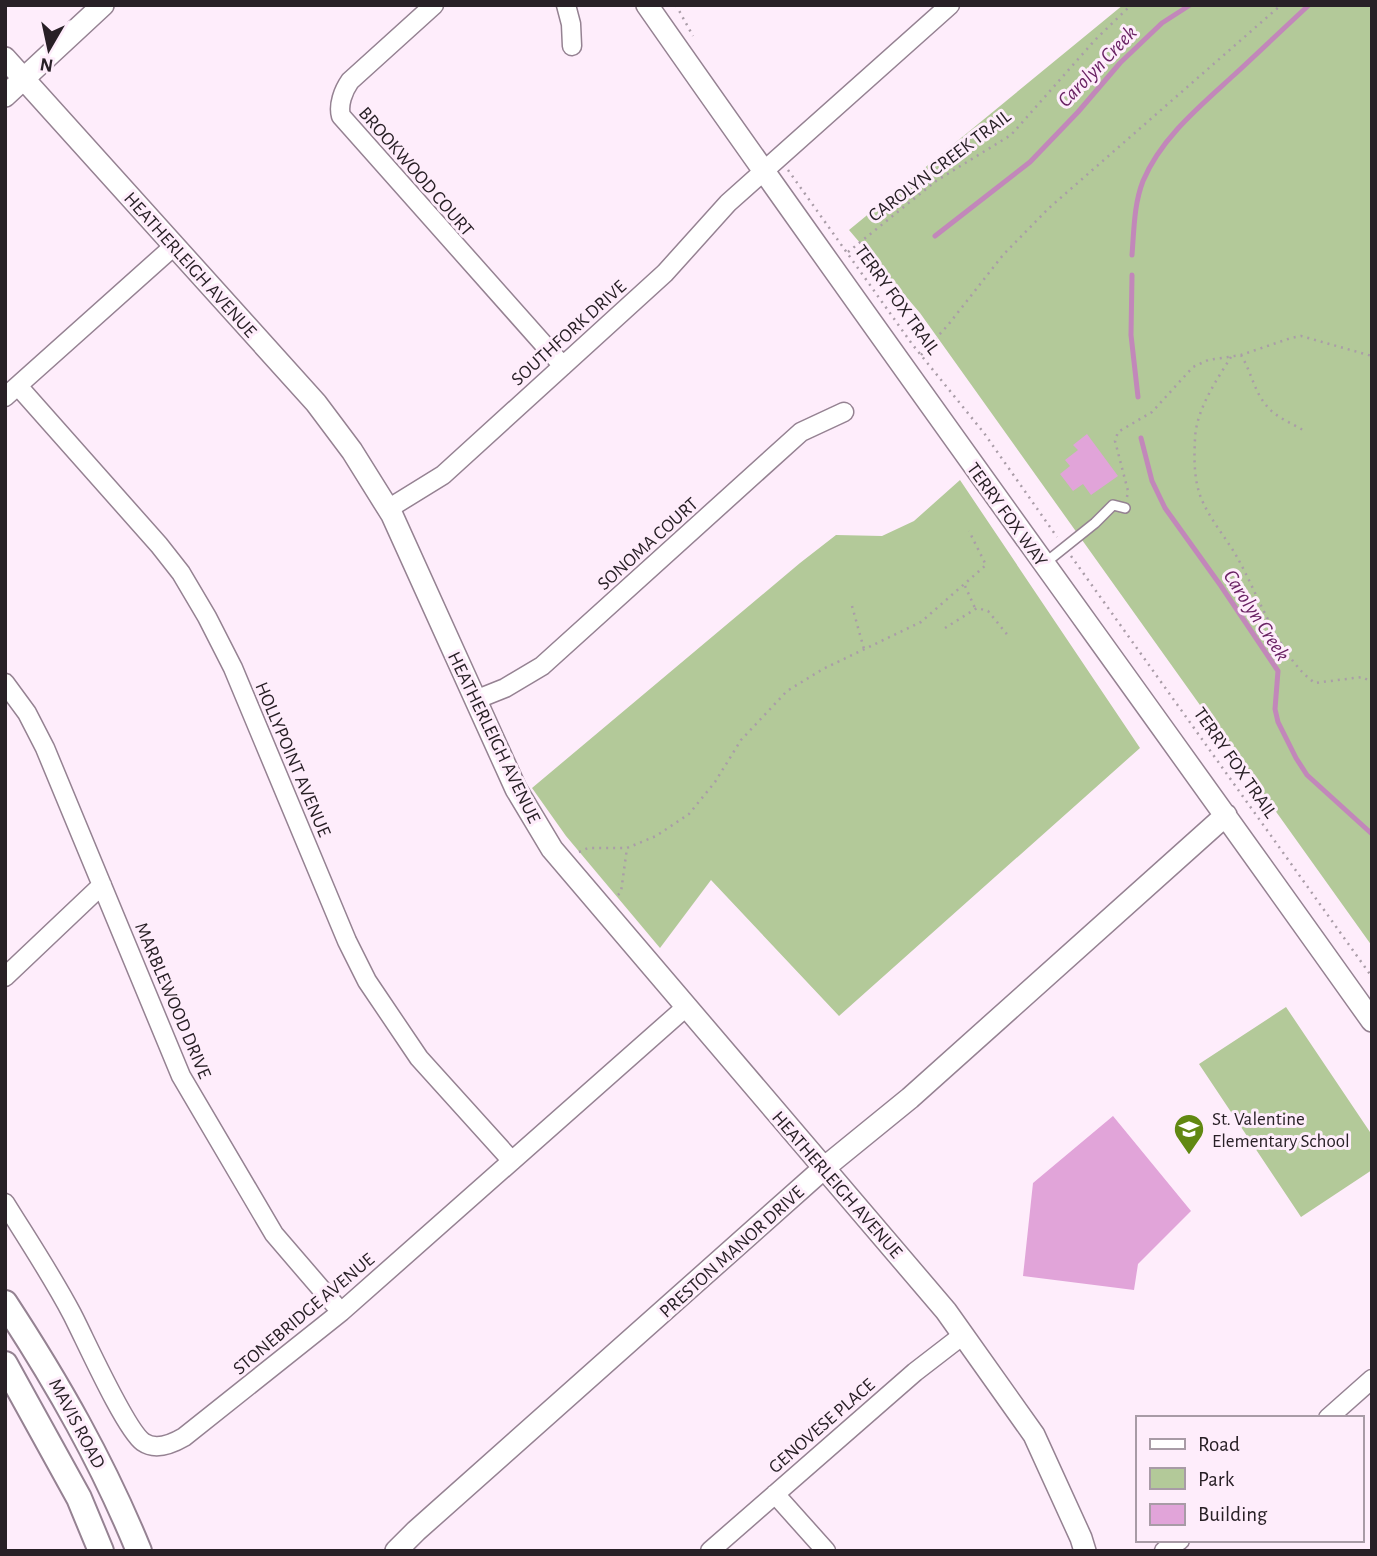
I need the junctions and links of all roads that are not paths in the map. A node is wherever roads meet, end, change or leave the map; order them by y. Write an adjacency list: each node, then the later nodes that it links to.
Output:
1 (103, 5): 8 (street)
2 (434, 5): 12 (street, BROOKWOOD COURT)
3 (566, 5): 6 (street)
4 (647, 5): 10 (street, TERRY FOX WAY)
5 (950, 5): 10 (street, SOUTHFORK DRIVE)
6 (572, 46)
7 (5, 58): 8 (street, HEATHERLEIGH AVENUE)
8 (24, 79): 9 (street); 11 (street, HEATHERLEIGH AVENUE)
9 (5, 96)
10 (765, 172): 12 (street, SOUTHFORK DRIVE); 17 (street, TERRY FOX WAY)
11 (174, 246): 13 (street); 16 (street, HEATHERLEIGH AVENUE)
12 (563, 366): 16 (street, SOUTHFORK DRIVE)
13 (11, 391): 25 (street, HOLLYPOINT AVENUE)
14 (844, 412): 19 (street, SONOMA COURT)
15 (1125, 508): 17 (lane)
16 (388, 509): 19 (street, HEATHERLEIGH AVENUE)
17 (1044, 564): 20 (street, TERRY FOX WAY)
18 (8, 692): 21 (street, MARBLEWOOD DRIVE)
19 (475, 700): 23 (street, HEATHERLEIGH AVENUE)
20 (1226, 815): 24 (street, TERRY FOX WAY); 26 (street, PRESTON MANOR DRIVE)
21 (102, 886): 22 (street); 29 (street, MARBLEWOOD DRIVE)
22 (5, 977)
23 (686, 1007): 25 (street, STONEBRIDGE AVENUE); 26 (street, HEATHERLEIGH AVENUE)
24 (1372, 1021)
25 (512, 1161): 29 (street, STONEBRIDGE AVENUE)
26 (824, 1168): 30 (street, HEATHERLEIGH AVENUE); 37 (street, PRESTON MANOR DRIVE)
27 (5, 1203): 29 (street, STONEBRIDGE AVENUE)
28 (5, 1303): 36 (main road, MAVIS ROAD)
29 (341, 1312)
30 (963, 1335): 34 (street, GENOVESE PLACE); 40 (street, HEATHERLEIGH AVENUE)
31 (5, 1364): 35 (main road, MAVIS ROAD)
32 (1372, 1379): 33 (street)
33 (1330, 1416)
34 (775, 1494): 38 (street, GENOVESE PLACE); 39 (street)
35 (101, 1551)
36 (139, 1551)
37 (396, 1551)
38 (710, 1551)
39 (826, 1551)
40 (1085, 1551)

